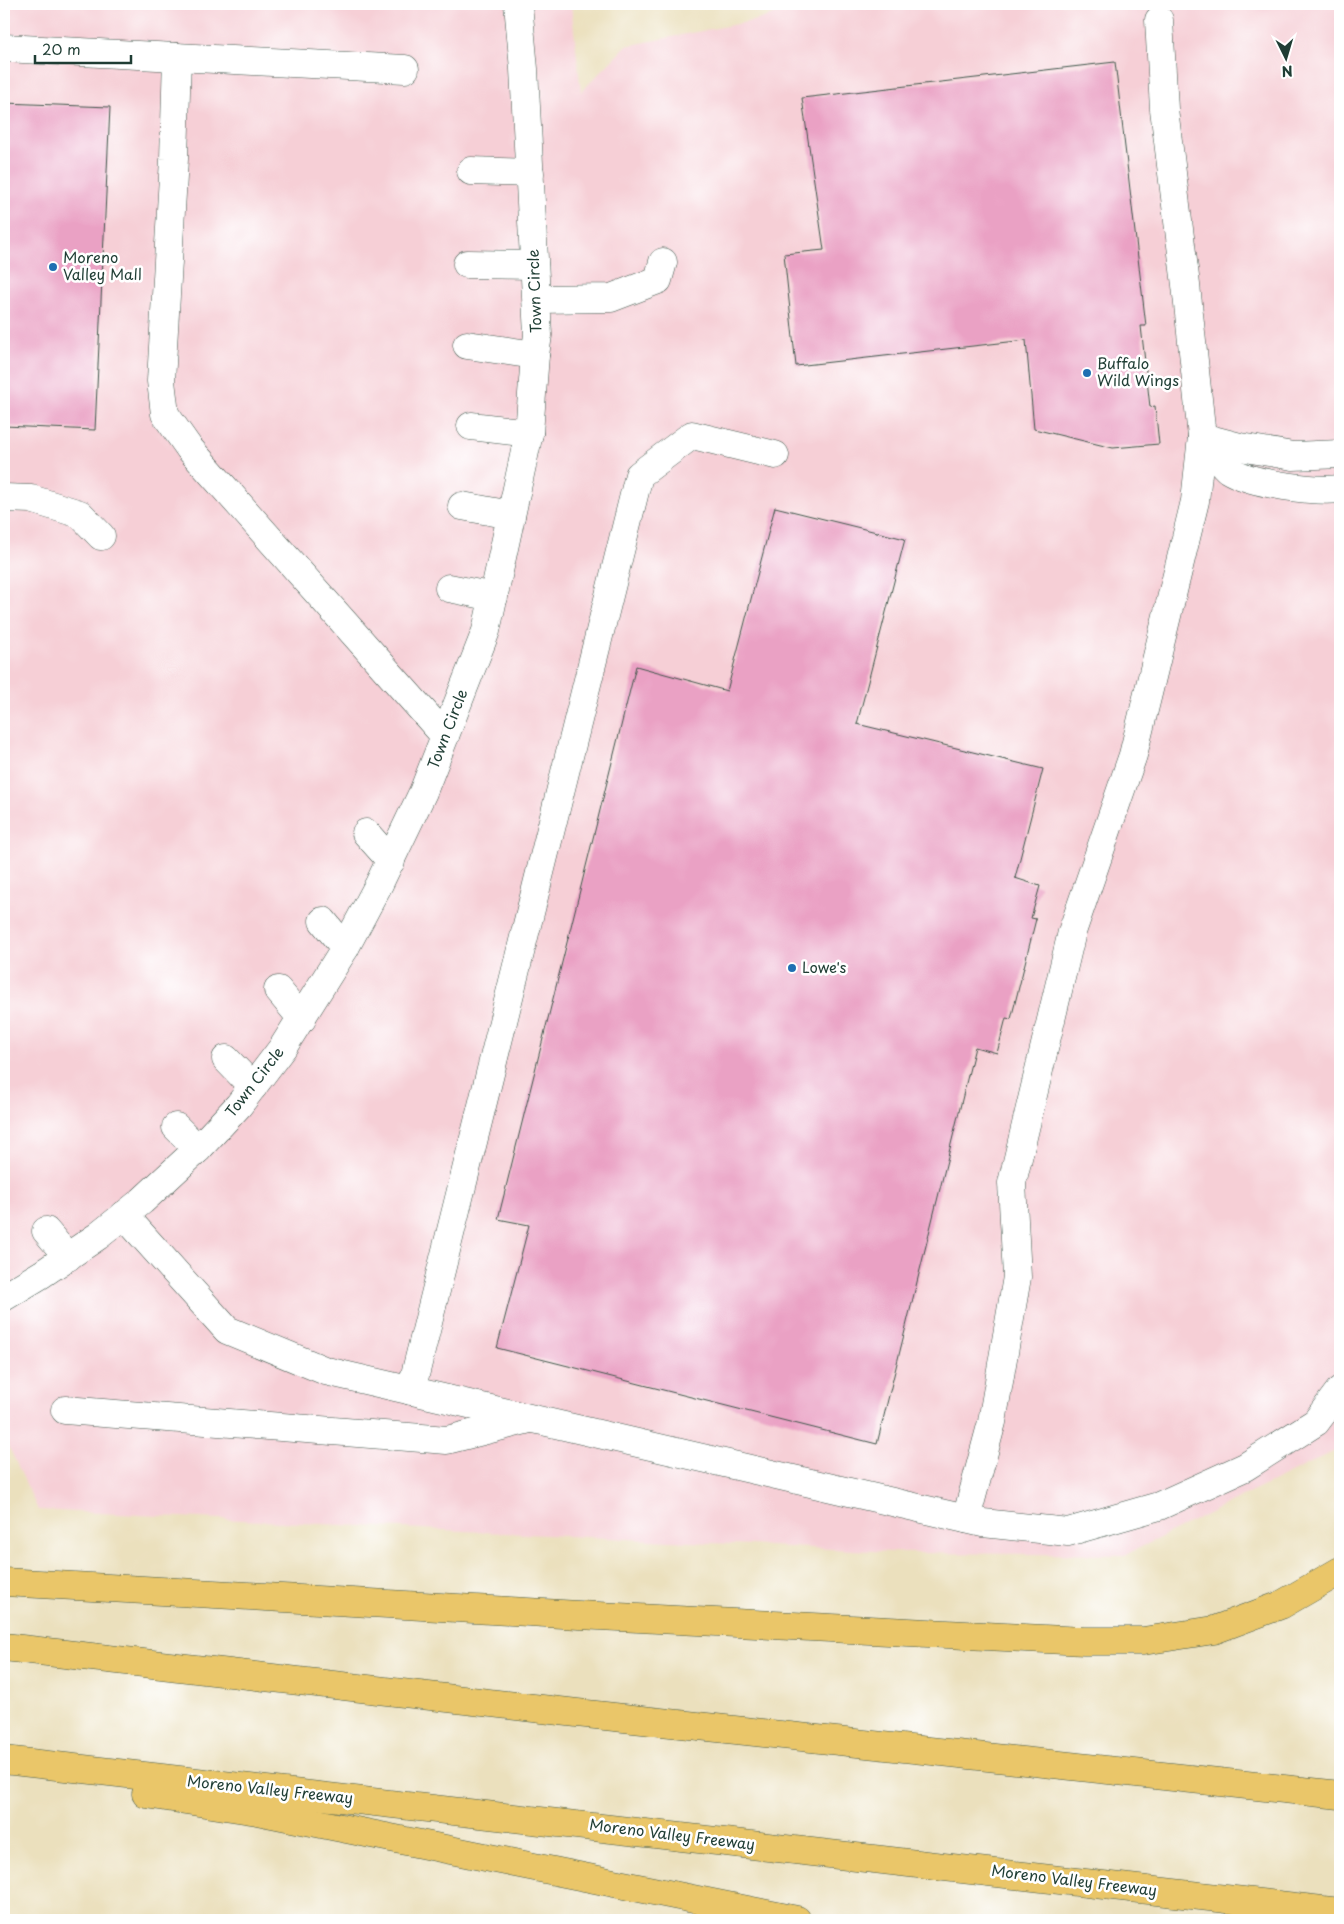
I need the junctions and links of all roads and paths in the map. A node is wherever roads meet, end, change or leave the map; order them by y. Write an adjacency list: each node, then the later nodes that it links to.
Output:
1 (518, 4): 7 (street, Town Circle)
2 (1159, 20): 16 (street)
3 (4, 48): 4 (street)
4 (177, 57): 5 (street); 26 (street)
5 (405, 69)
6 (471, 171): 7 (street)
7 (530, 173): 10 (street, Town Circle)
8 (663, 262): 11 (street)
9 (467, 264): 10 (street)
10 (534, 264): 11 (street, Town Circle)
11 (537, 299): 13 (street, Town Circle)
12 (467, 345): 13 (street)
13 (535, 355): 15 (street, Town Circle)
14 (471, 426): 15 (street)
15 (529, 433): 22 (street, Town Circle)
16 (1202, 437): 17 (street); 19 (street); 45 (street)
17 (1340, 454)
18 (775, 455): 42 (street)
19 (1340, 489)
20 (4, 498): 23 (street)
21 (462, 506): 22 (street)
22 (511, 516): 25 (street, Town Circle)
23 (101, 536)
24 (449, 588): 25 (street)
25 (494, 597): 26 (street, Town Circle)
26 (445, 736): 28 (street, Town Circle)
27 (366, 833): 28 (street)
28 (391, 861): 30 (street, Town Circle)
29 (323, 921): 30 (street)
30 (345, 948): 32 (street, Town Circle)
31 (278, 990): 32 (street)
32 (302, 1019): 34 (street, Town Circle)
33 (226, 1059): 34 (street)
34 (253, 1087): 36 (street, Town Circle)
35 (176, 1126): 36 (street)
36 (198, 1149): 37 (street, Town Circle)
37 (124, 1216): 39 (street, Town Circle); 42 (street)
38 (46, 1231): 39 (street)
39 (68, 1257): 40 (street, Town Circle)
40 (4, 1297)
41 (1340, 1390): 45 (street)
42 (411, 1391): 44 (street)
43 (65, 1410): 44 (street)
44 (530, 1419): 45 (street)
45 (966, 1520)
46 (1340, 1571): 47 (highway)
47 (4, 1582)
48 (4, 1647): 51 (highway)
49 (4, 1760): 52 (highway, Moreno Valley Freeway)
50 (4, 1772): 53 (highway)
51 (1340, 1795)
52 (1340, 1912)
53 (797, 1920)

